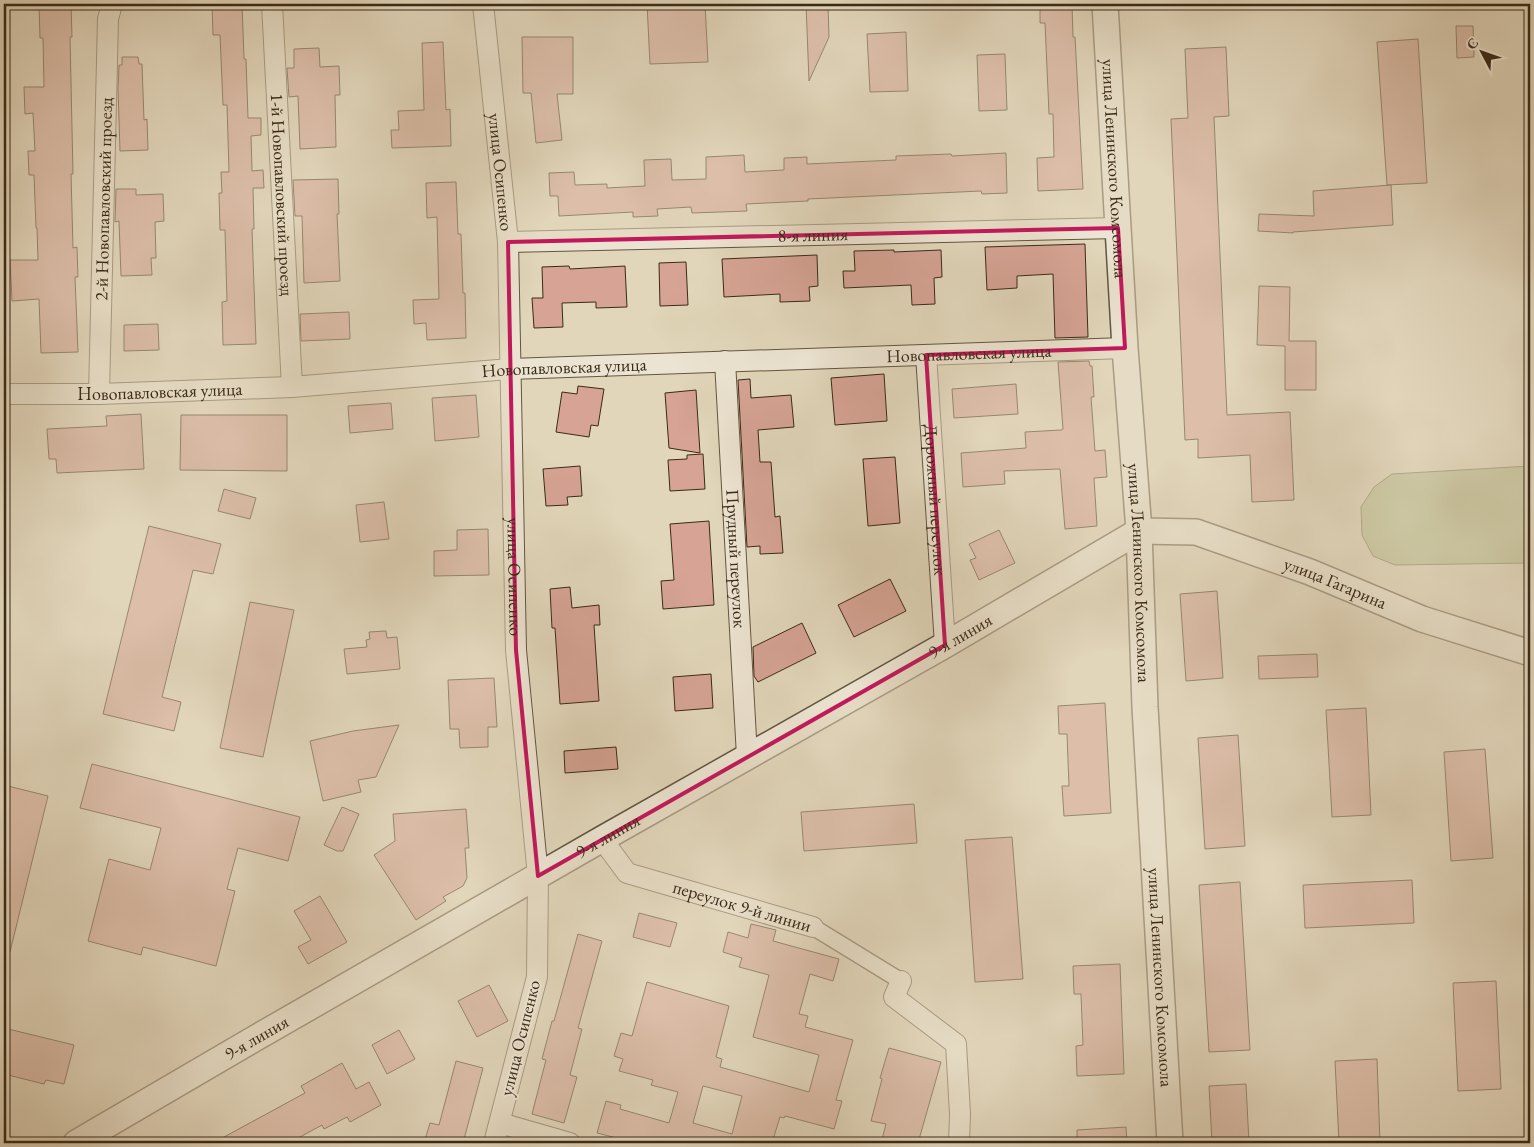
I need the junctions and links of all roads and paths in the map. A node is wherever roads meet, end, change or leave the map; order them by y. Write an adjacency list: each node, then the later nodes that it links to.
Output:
1 (112, 4): 13 (street, 2-й Новопавловский проезд)
2 (272, 4): 11 (street, 1-й Новопавловский проезд)
3 (483, 4): 6 (street, улица Осипенко)
4 (1105, 4): 5 (street, улица Ленинского Комсомола)
5 (1118, 228): 6 (street, 8-я линия); 7 (street, улица Ленинского Комсомола)
6 (508, 242): 10 (street, улица Осипенко)
7 (1125, 348): 8 (street, Новопавловская улица); 14 (street, улица Ленинского Комсомола)
8 (926, 355): 9 (street, Новопавловская улица); 15 (street, Дорожный переулок)
9 (725, 361): 10 (street, Новопавловская улица); 17 (street, Прудный переулок)
10 (510, 369): 11 (street, Новопавловская улица); 19 (street, улица Осипенко)
11 (292, 387): 13 (street, Новопавловская улица)
12 (4, 394): 13 (street, Новопавловская улица)
13 (99, 394)
14 (1139, 531): 15 (street, 9-я линия); 16 (street, улица Гагарина); 27 (street, улица Ленинского Комсомола)
15 (945, 645): 17 (street, 9-я линия)
16 (1530, 653)
17 (746, 756): 18 (street, 9-я линия)
18 (602, 839): 19 (street, 9-я линия); 20 (street, переулок 9-й линии)
19 (538, 876): 22 (street, улица Осипенко); 23 (street, 9-я линия)
20 (813, 927): 21 (street, переулок 9-й линии)
21 (901, 981): 26 (street, переулок 9-й линии)
22 (500, 1122): 24 (street, улица Осипенко); 25 (street)
23 (76, 1143)
24 (494, 1143)
25 (570, 1143)
26 (959, 1143)
27 (1170, 1143)

